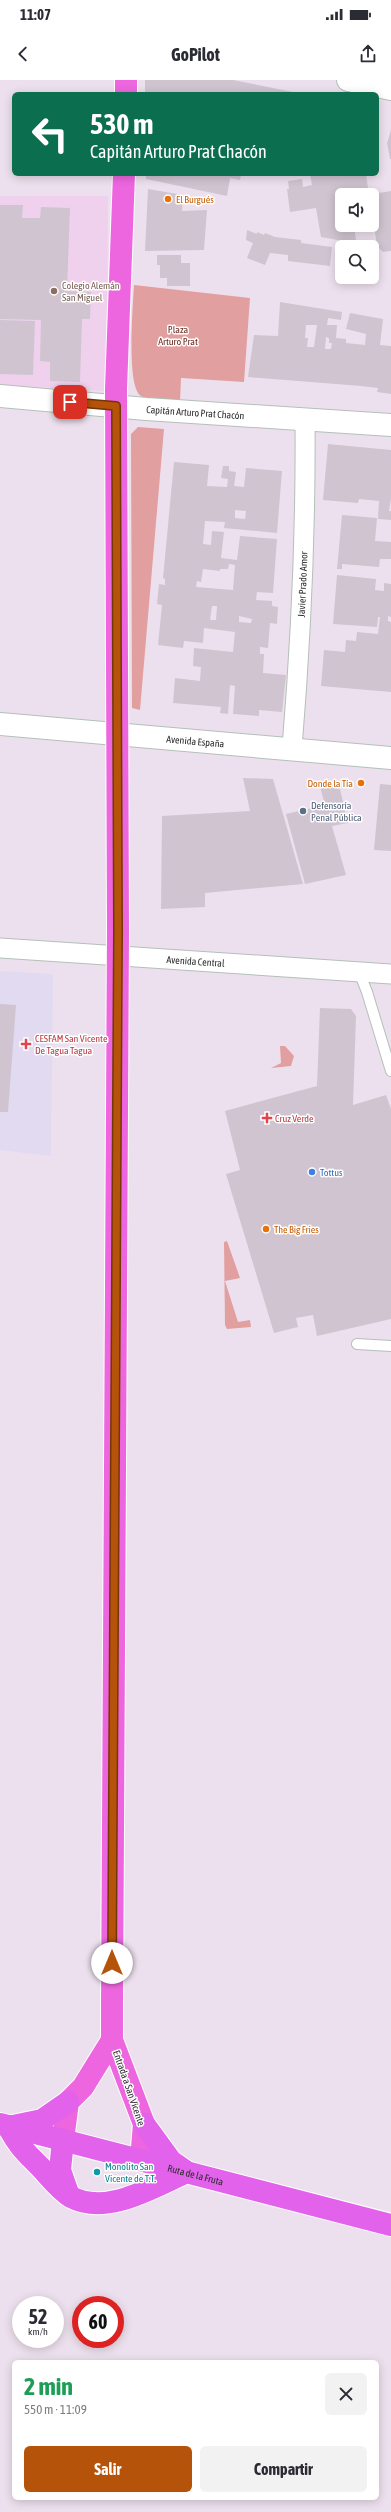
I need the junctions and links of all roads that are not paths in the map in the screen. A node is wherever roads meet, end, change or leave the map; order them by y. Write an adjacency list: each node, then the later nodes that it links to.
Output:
1 (126, 80): 4 (main road)
2 (348, 80): 3 (street)
3 (391, 89)
4 (126, 92)
5 (124, 176): 7 (main road)
6 (0, 396): 7 (street, Capitán Arturo Prat Chacón)
7 (116, 406): 8 (street, Capitán Arturo Prat Chacón); 11 (main road)
8 (305, 420): 9 (street, Capitán Arturo Prat Chacón); 12 (street, Javier Prado Amor)
9 (391, 425)
10 (0, 724): 11 (street, Avenida España)
11 (118, 735): 12 (street, Avenida España); 15 (main road)
12 (292, 748): 13 (street, Avenida España)
13 (391, 758)
14 (0, 948): 15 (street, Avenida Central)
15 (117, 956): 16 (street, Avenida Central); 21 (main road)
16 (359, 972): 17 (street, Avenida Central); 18 (lane)
17 (391, 974)
18 (391, 1071)
19 (358, 1344): 20 (lane)
20 (391, 1346)
21 (112, 2040): 22 (main road); 23 (main road, Entrada a San Vicente)
22 (68, 2102): 24 (highway); 25 (main road)
23 (144, 2124): 26 (main road, Entrada a San Vicente); 27 (highway)
24 (4, 2125): 25 (highway, Ruta de la Fruta); 28 (highway)
25 (63, 2140): 26 (highway, Ruta de la Fruta); 28 (highway)
26 (141, 2160): 27 (highway, Ruta de la Fruta); 29 (highway)
27 (187, 2172): 29 (highway); 30 (highway, Ruta de la Fruta)
28 (70, 2196): 29 (highway)
29 (122, 2198)
30 (391, 2225)

